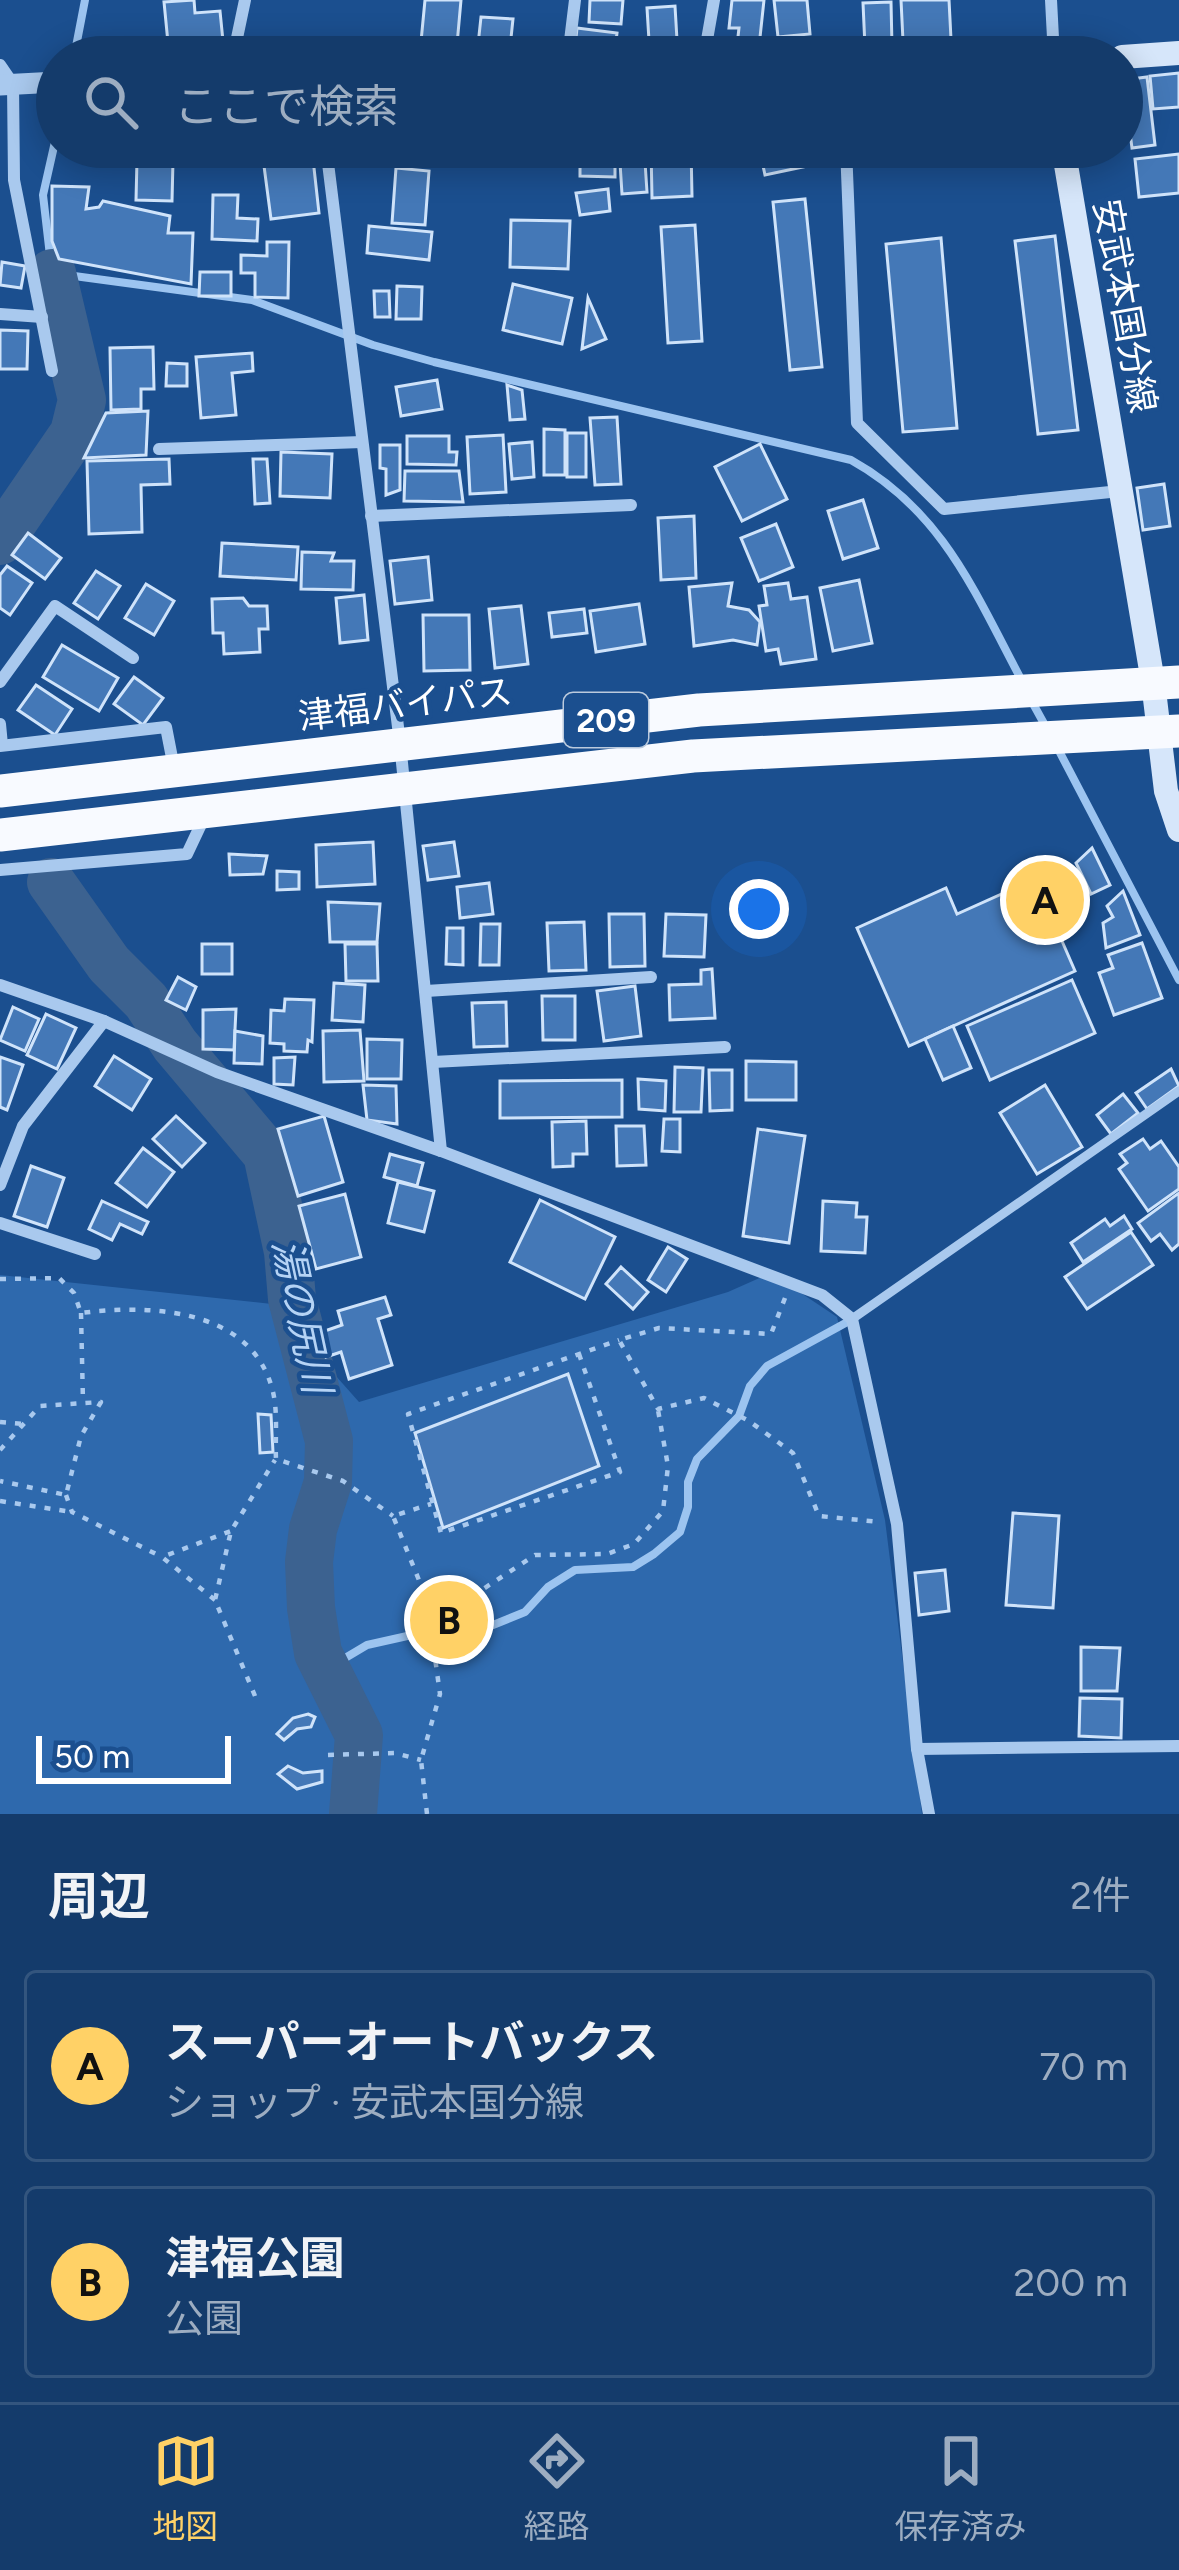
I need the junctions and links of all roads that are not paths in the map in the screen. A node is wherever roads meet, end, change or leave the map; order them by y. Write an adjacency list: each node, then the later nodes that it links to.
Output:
1 (244, 0): 5 (street)
2 (575, 0): 6 (street)
3 (714, 0): 7 (street)
4 (1051, 0): 8 (street)
5 (237, 36)
6 (571, 36)
7 (708, 36)
8 (1053, 36)
9 (1179, 52): 10 (main road)
10 (1143, 55)
11 (0, 64): 12 (street)
12 (7, 84): 17 (street)
13 (329, 168): 19 (street)
14 (847, 168): 21 (street)
15 (1066, 168): 21 (main road, 安武本国分線)
16 (0, 314): 17 (street)
17 (42, 317): 18 (street)
18 (52, 371)
19 (362, 442): 20 (street); 23 (street)
20 (159, 449)
21 (1120, 491): 26 (main road, 安武本国分線)
22 (631, 505): 23 (street)
23 (371, 516): 29 (street)
24 (134, 658): 25 (street)
25 (0, 682)
26 (1166, 682): 28 (main road, 安武本国分線); 29 (highway, 津福バイパス / 209)
27 (0, 724): 30 (street)
28 (1169, 731): 32 (highway, 209); 35 (main road, 安武本国分線)
29 (400, 743): 31 (highway, 津福バイパス / 209); 32 (street)
30 (1, 746): 31 (street)
31 (175, 771): 33 (highway, 津福バイパス / 209)
32 (405, 789): 34 (highway, 209); 40 (street)
33 (0, 791)
34 (207, 812): 36 (highway, 209); 37 (street)
35 (1179, 830)
36 (0, 835)
37 (0, 869)
38 (651, 977): 40 (street)
39 (0, 985): 41 (street)
40 (426, 991): 43 (street)
41 (104, 1021): 45 (street); 46 (street)
42 (725, 1047): 43 (street)
43 (434, 1062): 45 (street)
44 (1179, 1091): 49 (lane)
45 (441, 1150): 49 (street)
46 (0, 1185)
47 (0, 1223): 48 (street)
48 (95, 1254)
49 (852, 1319): 51 (street)
50 (1179, 1746): 51 (street)
51 (917, 1749): 52 (street)
52 (929, 1814)

